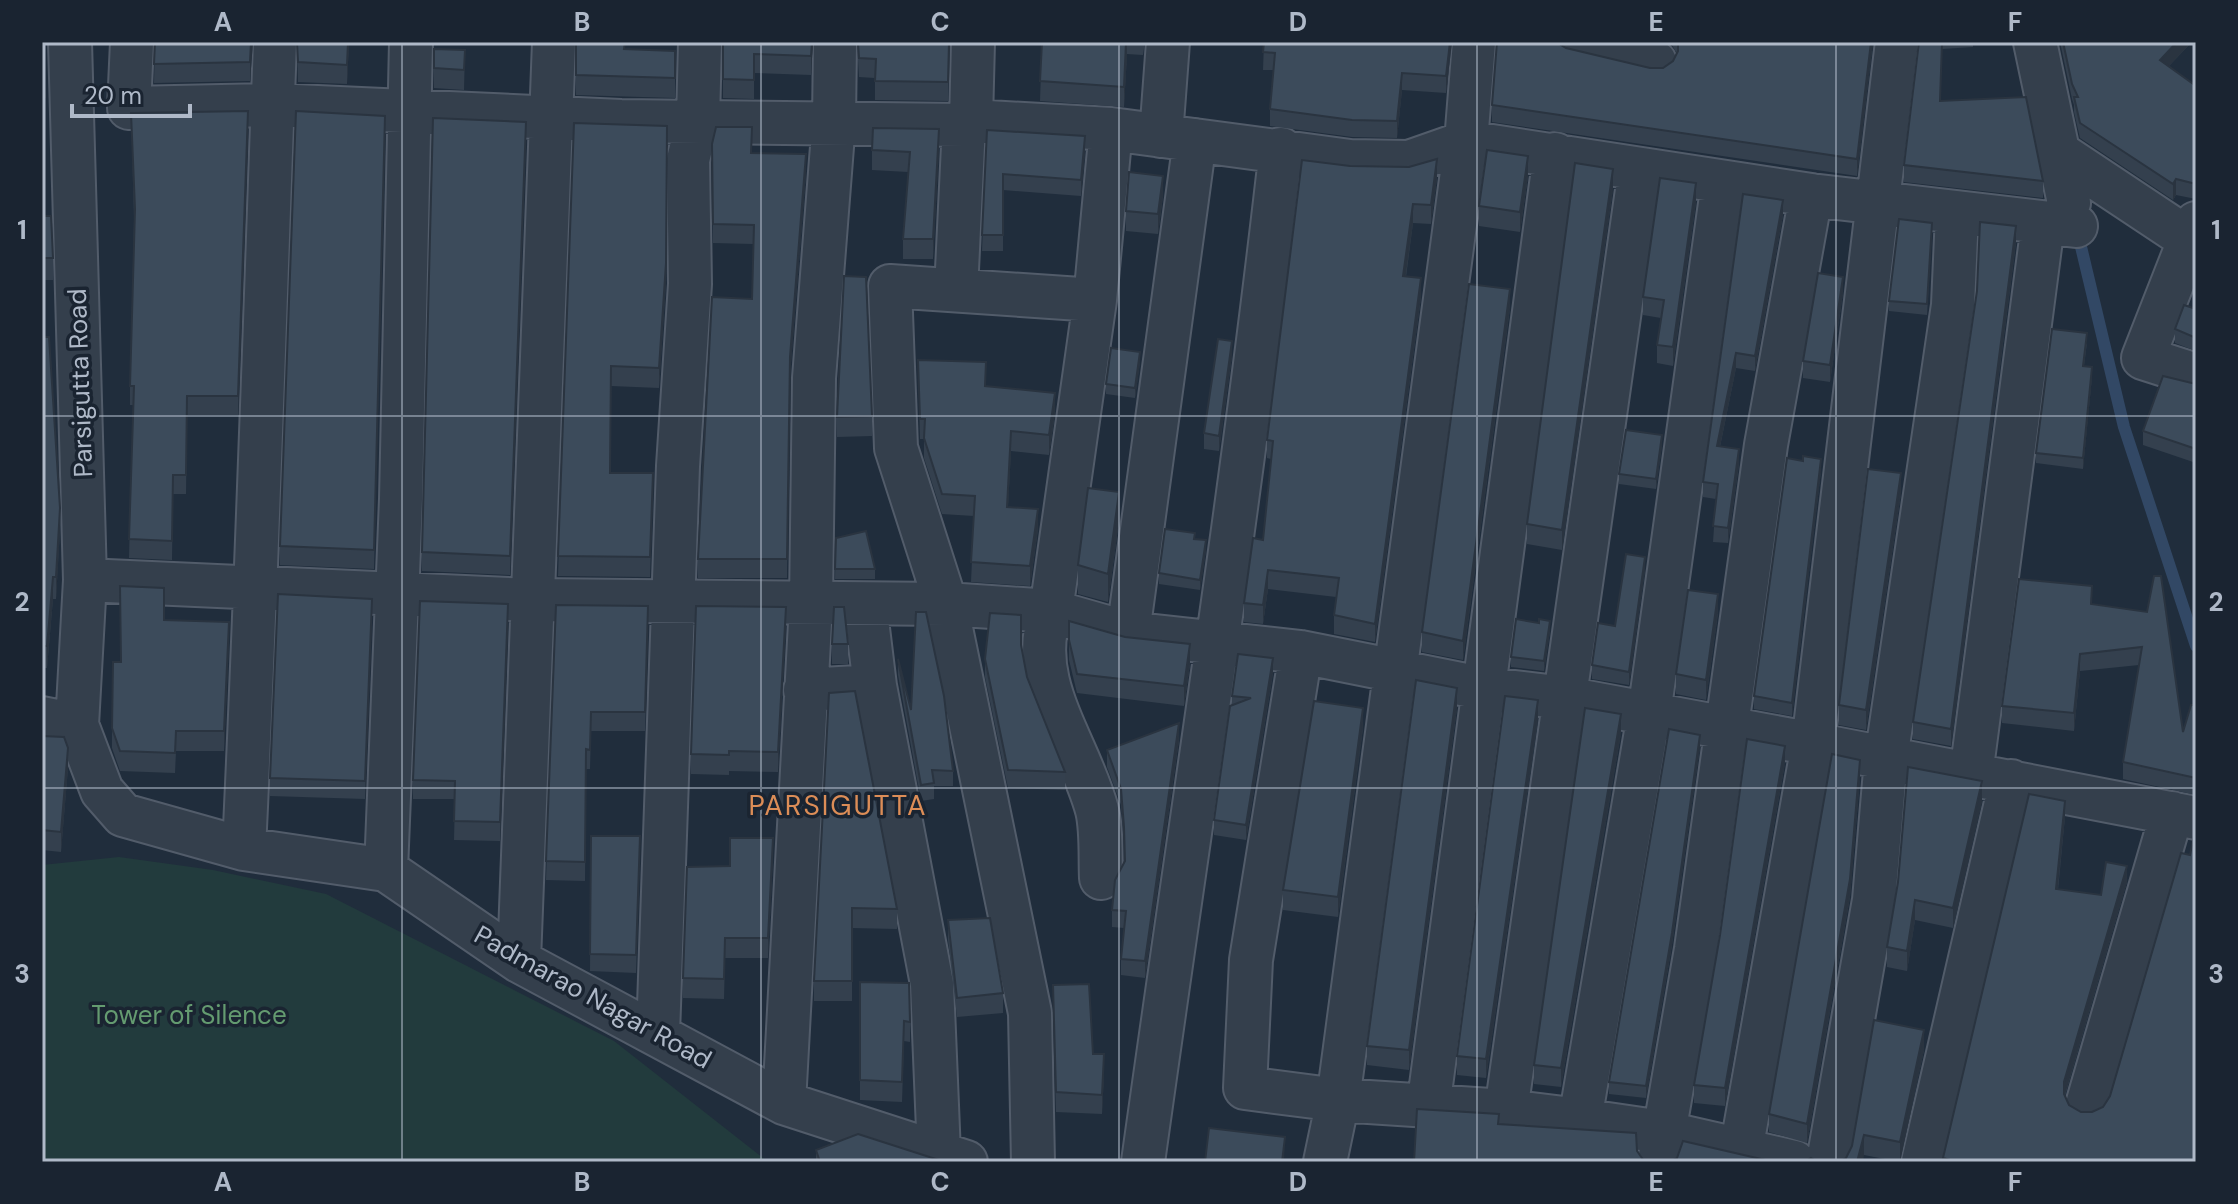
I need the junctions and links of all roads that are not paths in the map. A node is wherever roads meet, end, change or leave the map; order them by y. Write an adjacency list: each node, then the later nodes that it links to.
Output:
1 (70, 42): 37 (street, Parsigutta Road)
2 (132, 42): 15 (street)
3 (275, 42): 15 (street)
4 (411, 42): 16 (street)
5 (554, 42): 17 (street)
6 (700, 42): 18 (street)
7 (835, 42): 19 (street)
8 (973, 42): 20 (street)
9 (1168, 42): 22 (street)
10 (1474, 42): 23 (street)
11 (1572, 42): 14 (street)
12 (1897, 42): 30 (street)
13 (2035, 42): 25 (street)
14 (1655, 62)
15 (273, 105): 16 (street); 38 (street)
16 (407, 110): 17 (street); 39 (street)
17 (552, 117): 18 (street); 40 (street)
18 (698, 120): 19 (street); 41 (street)
19 (834, 121): 20 (street); 42 (street)
20 (967, 123): 21 (street); 34 (street)
21 (1111, 129): 22 (street); 35 (street)
22 (1178, 138): 24 (street); 46 (street)
23 (1466, 142): 24 (street); 26 (street); 49 (street)
24 (1281, 149): 47 (street)
25 (2056, 151): 32 (street); 33 (street)
26 (1555, 154): 27 (street); 51 (street)
27 (1640, 169): 28 (street); 53 (street)
28 (1723, 182): 29 (street); 54 (street)
29 (1811, 195): 30 (street); 56 (street)
30 (1880, 204): 31 (street); 57 (street)
31 (1957, 214): 32 (street); 58 (street)
32 (2063, 218): 59 (street)
33 (2193, 236): 36 (street)
34 (956, 290): 35 (street); 44 (street)
35 (1095, 300): 45 (street)
36 (2196, 375)
37 (85, 580): 38 (street); 55 (street, Parsigutta Road)
38 (257, 589): 39 (street); 61 (street)
39 (397, 595): 40 (street); 62 (street)
40 (532, 600): 41 (street); 64 (street)
41 (673, 601): 42 (street); 65 (street)
42 (811, 604): 43 (street); 52 (street)
43 (865, 604): 44 (street); 50 (street)
44 (946, 604): 45 (street); 75 (street)
45 (1051, 611): 46 (street); 63 (street)
46 (1128, 633): 47 (street)
47 (1215, 642): 48 (street); 76 (street)
48 (1301, 652): 49 (street); 66 (street)
49 (1396, 670): 51 (street); 66 (street)
50 (875, 686): 52 (street); 74 (street)
51 (1481, 688): 53 (street); 69 (street)
52 (805, 690): 67 (street)
53 (1565, 698): 54 (street); 70 (street)
54 (1649, 714): 56 (street); 71 (street)
55 (59, 722): 61 (street, Padmarao Nagar Road)
56 (1726, 729): 57 (street); 72 (street)
57 (1813, 744): 58 (street); 73 (street)
58 (1886, 759): 59 (street); 79 (street)
59 (1991, 778): 60 (street); 80 (street)
60 (2184, 816): 68 (street)
61 (244, 849): 62 (street, Padmarao Nagar Road)
62 (386, 870): 64 (street, Padmarao Nagar Road)
63 (1101, 878)
64 (519, 961): 65 (street, Padmarao Nagar Road)
65 (658, 1034): 67 (street, Padmarao Nagar Road)
66 (1338, 1100): 69 (street); 77 (street)
67 (784, 1103): 74 (street, Padmarao Nagar Road)
68 (2087, 1105)
69 (1428, 1108): 70 (street)
70 (1506, 1111): 71 (street)
71 (1580, 1120): 72 (street)
72 (1660, 1147): 73 (street)
73 (1741, 1151): 78 (street)
74 (953, 1158)
75 (1033, 1162)
76 (1143, 1162)
77 (1325, 1162)
78 (1794, 1162)
79 (1828, 1162)
80 (1923, 1162)

